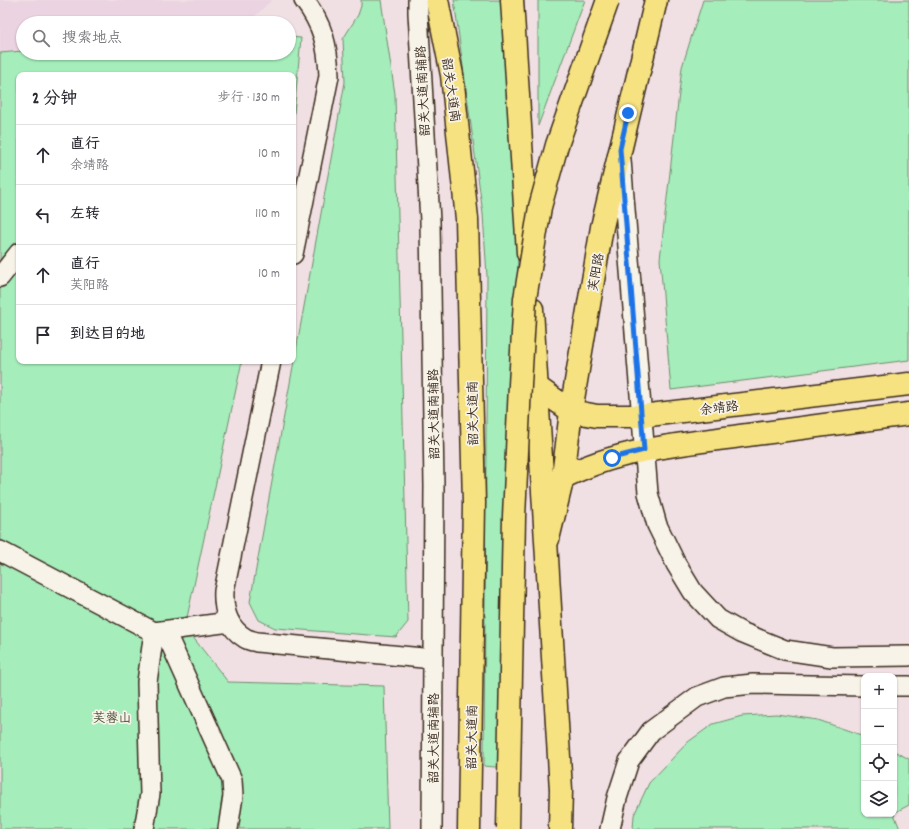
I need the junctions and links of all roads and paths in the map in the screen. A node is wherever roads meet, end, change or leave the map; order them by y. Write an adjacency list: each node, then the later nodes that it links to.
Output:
1 (304, 0): 8 (street)
2 (418, 0): 25 (street, 韶关大道南辅路)
3 (437, 0): 32 (main road, 韶关大道南)
4 (512, 0): 13 (main road)
5 (608, 0): 33 (main road, bridge)
6 (656, 0): 7 (main road, 芙阳路)
7 (620, 149): 14 (main road, 芙阳路); 16 (street)
8 (296, 239)
9 (16, 257): 10 (street)
10 (0, 277)
11 (270, 364): 22 (street)
12 (909, 384): 16 (main road, 余靖路)
13 (537, 387): 14 (main road, 余靖路); 19 (main road)
14 (571, 411): 16 (main road, 余靖路); 18 (main road, 芙阳路)
15 (909, 414): 17 (main road)
16 (641, 416): 17 (street)
17 (644, 450): 18 (main road); 24 (street)
18 (563, 477): 19 (main road); 20 (main road, 芙阳路)
19 (543, 489): 20 (main road)
20 (546, 546): 34 (main road)
21 (0, 551): 23 (street)
22 (230, 622): 23 (street); 25 (street)
23 (160, 632): 29 (street); 30 (street)
24 (909, 656)
25 (433, 659): 31 (street, 韶关大道南辅路)
26 (861, 686): 35 (street)
27 (897, 686): 28 (street)
28 (909, 686)
29 (144, 829)
30 (228, 829)
31 (432, 829)
32 (469, 829)
33 (508, 829)
34 (560, 829)
35 (610, 829)

